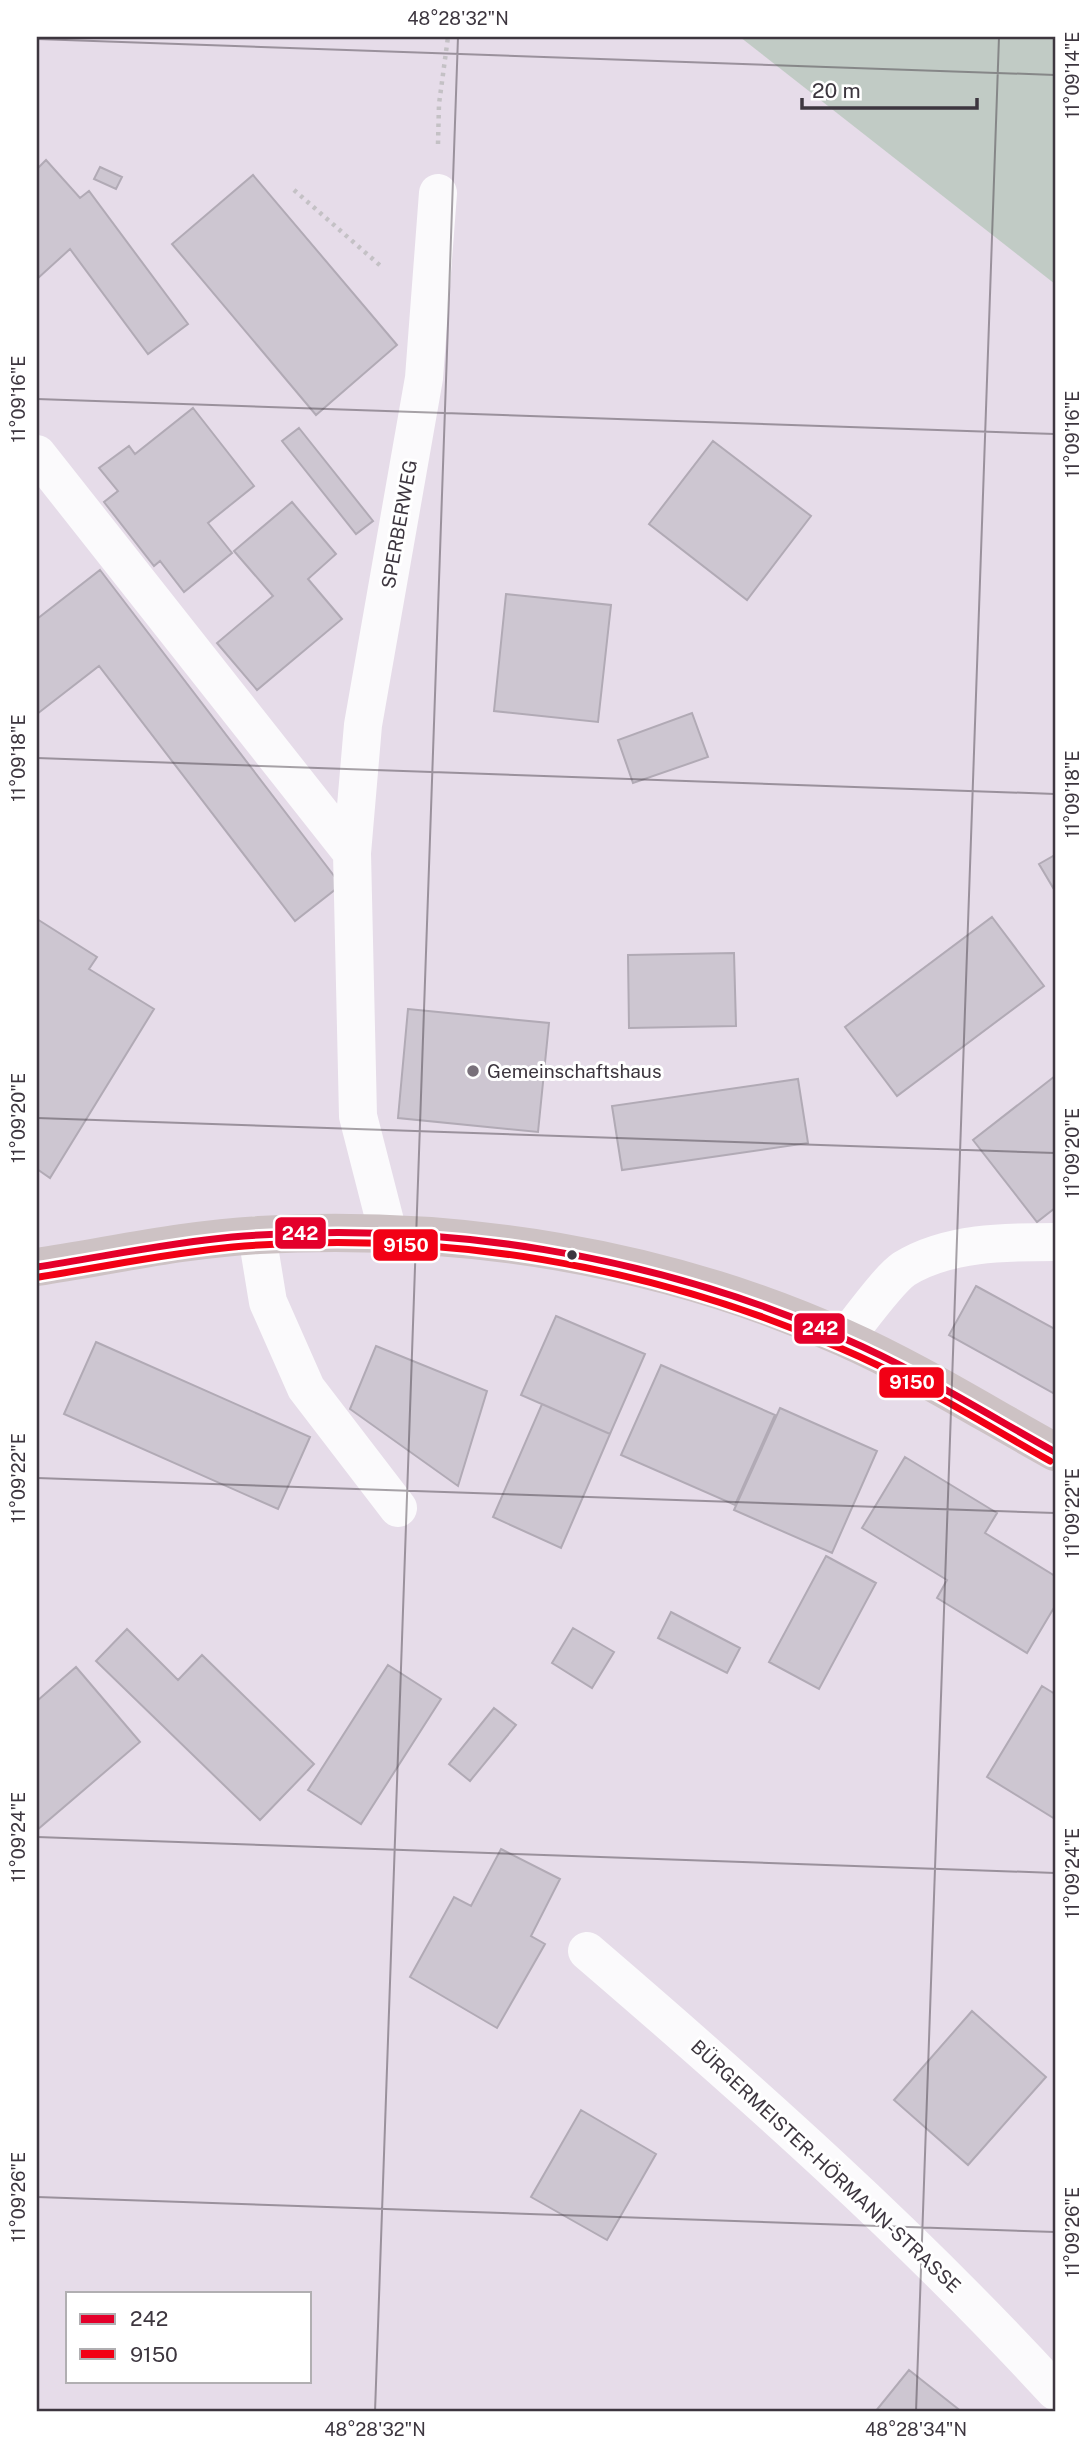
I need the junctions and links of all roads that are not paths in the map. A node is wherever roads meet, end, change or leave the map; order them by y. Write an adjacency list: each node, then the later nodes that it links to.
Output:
1 (438, 193): 3 (street, SPERBERWEG)
2 (37, 454): 3 (street)
3 (352, 853): 4 (street, SPERBERWEG)
4 (388, 1233): 5 (main road); 8 (main road)
5 (257, 1235): 7 (main road); 10 (street)
6 (1055, 1242): 8 (street)
7 (37, 1267)
8 (845, 1338): 9 (main road)
9 (1055, 1452)
10 (398, 1508)
11 (587, 1951): 12 (street, BÜRGERMEISTER-HÖRMANN-STRASSE)
12 (1055, 2391)

